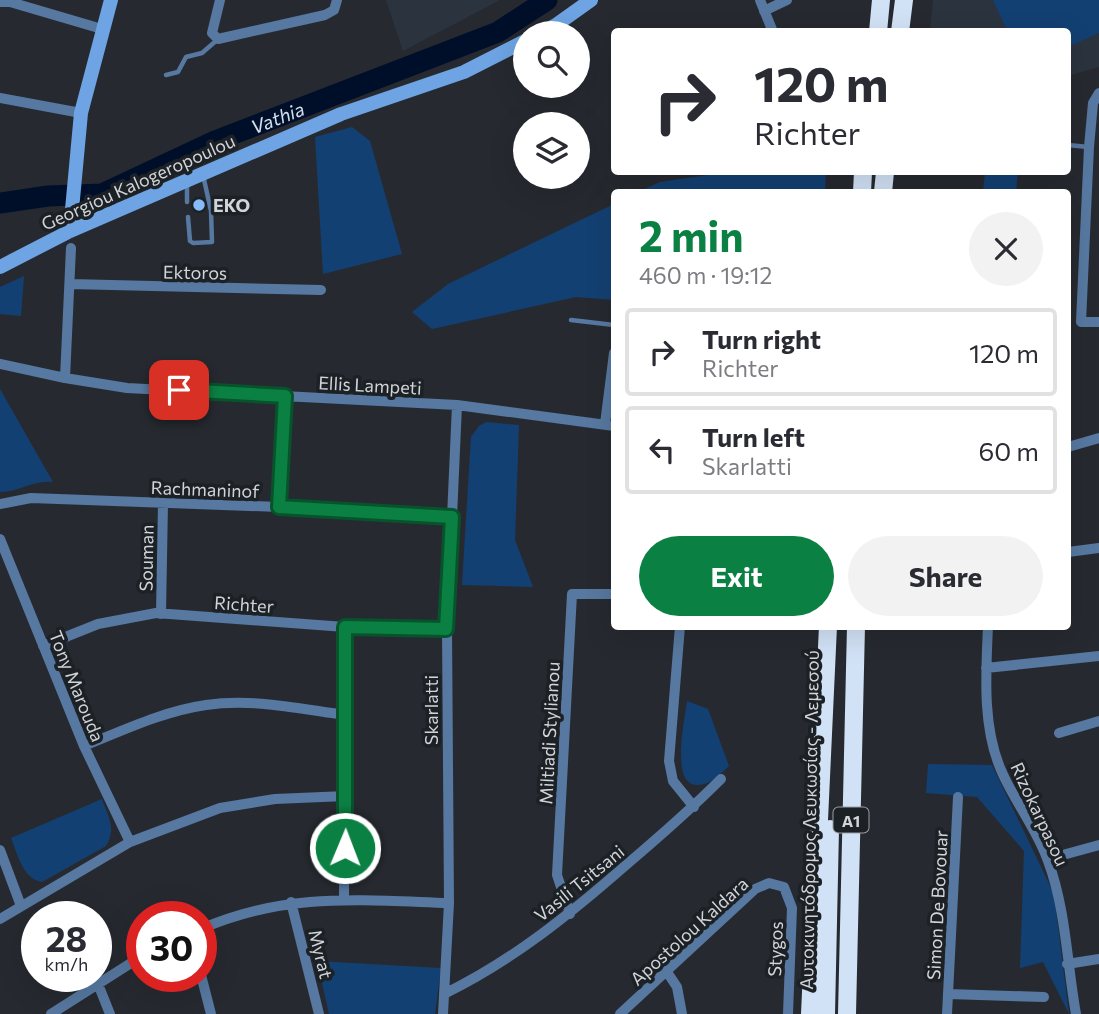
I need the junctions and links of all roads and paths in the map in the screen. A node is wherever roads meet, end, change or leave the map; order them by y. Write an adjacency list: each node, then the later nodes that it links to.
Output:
1 (111, 0): 15 (street)
2 (220, 0): 16 (street)
3 (591, 0): 11 (street)
4 (760, 0): 10 (street)
5 (787, 0): 10 (street)
6 (881, 0): 13 (highway)
7 (904, 0): 14 (highway)
8 (7, 1): 15 (street)
9 (335, 5): 16 (street)
10 (764, 10): 12 (street)
11 (562, 21)
12 (771, 28)
13 (878, 28)
14 (900, 28)
15 (102, 29): 21 (street)
16 (218, 40): 18 (lane)
17 (513, 47): 24 (street, Georgiou Kalogeropoulou)
18 (166, 75)
19 (1099, 93): 23 (street)
20 (0, 98): 21 (street)
21 (81, 113): 28 (street)
22 (1071, 145): 23 (lane)
23 (1089, 147): 34 (street)
24 (202, 174): 25 (street, Georgiou Kalogeropoulou); 27 (lane)
25 (187, 181): 26 (lane); 28 (street, Georgiou Kalogeropoulou)
26 (187, 202)
27 (188, 217)
28 (70, 230): 30 (street, Georgiou Kalogeropoulou)
29 (71, 248): 31 (street)
30 (0, 267)
31 (69, 285): 32 (street, Ektoros); 37 (street)
32 (321, 290)
33 (571, 320): 35 (lane)
34 (1099, 322)
35 (611, 325)
36 (0, 364): 37 (street, Ellis Lampeti)
37 (65, 378): 38 (street, Ellis Lampeti)
38 (285, 396): 39 (street, Ellis Lampeti); 46 (street)
39 (457, 405): 41 (street, Ellis Lampeti); 47 (street, Skarlatti)
40 (611, 407): 41 (street)
41 (610, 425)
42 (1099, 438): 43 (street)
43 (1071, 446)
44 (163, 503): 45 (street, Rachmaninof); 46 (street, Rachmaninof); 52 (street, Souman)
45 (0, 504)
46 (279, 507): 47 (street, Rachmaninof)
47 (452, 517): 54 (street, Skarlatti)
48 (0, 539): 60 (street, Tony Marouda)
49 (1099, 548): 50 (street)
50 (1071, 552)
51 (611, 594): 82 (street, Miltiadi Stylianou)
52 (161, 614): 53 (street, Richter); 60 (street, Richter)
53 (345, 627): 54 (street, Richter); 63 (street)
54 (446, 629): 80 (street, Skarlatti)
55 (680, 630): 70 (street)
56 (828, 630): 102 (highway)
57 (835, 630): 103 (highway, Αυτοκινητόδρομος Λευκωσίας - Λεμεσού / A1)
58 (856, 630): 104 (highway, A1)
59 (988, 630): 62 (street, Rizokarpasou)
60 (43, 646): 66 (street, Tony Marouda)
61 (1099, 656): 62 (street)
62 (986, 668): 74 (street, Rizokarpasou)
63 (346, 715): 66 (street); 68 (street)
64 (1099, 721): 65 (street)
65 (1059, 733)
66 (84, 746): 71 (street, Tony Marouda)
67 (721, 779): 70 (street, Vasili Tsitsani)
68 (346, 796): 71 (street); 76 (street)
69 (958, 797): 92 (street, Simon De Bovouar)
70 (694, 807): 82 (street, Vasili Tsitsani)
71 (130, 842): 77 (street)
72 (1099, 845): 74 (street)
73 (0, 850): 79 (street)
74 (1048, 859): 86 (street, Rizokarpasou)
75 (784, 887): 87 (street, Apostolou Kaldara); 101 (street, Stygos)
76 (344, 899): 78 (street); 80 (street)
77 (30, 901)
78 (291, 902): 84 (street); 97 (street, Myrat)
79 (21, 903)
80 (449, 903): 91 (street, Skarlatti)
81 (21, 907): 83 (street)
82 (570, 914): 91 (street, Vasili Tsitsani)
83 (0, 919)
84 (217, 922)
85 (1099, 959): 86 (street)
86 (1067, 964): 106 (street, Rizokarpasou)
87 (667, 972): 99 (street, Apostolou Kaldara); 100 (street)
88 (85, 992): 94 (street)
89 (101, 992): 95 (street)
90 (205, 992): 96 (street)
91 (444, 994): 98 (street, Skarlatti)
92 (948, 994): 93 (street); 105 (street, Simon De Bovouar)
93 (1044, 997)
94 (51, 1014)
95 (110, 1014)
96 (211, 1014)
97 (319, 1014)
98 (443, 1014)
99 (620, 1014)
100 (682, 1014)
101 (788, 1014)
102 (810, 1014)
103 (826, 1014)
104 (847, 1014)
105 (947, 1014)
106 (1076, 1014)

